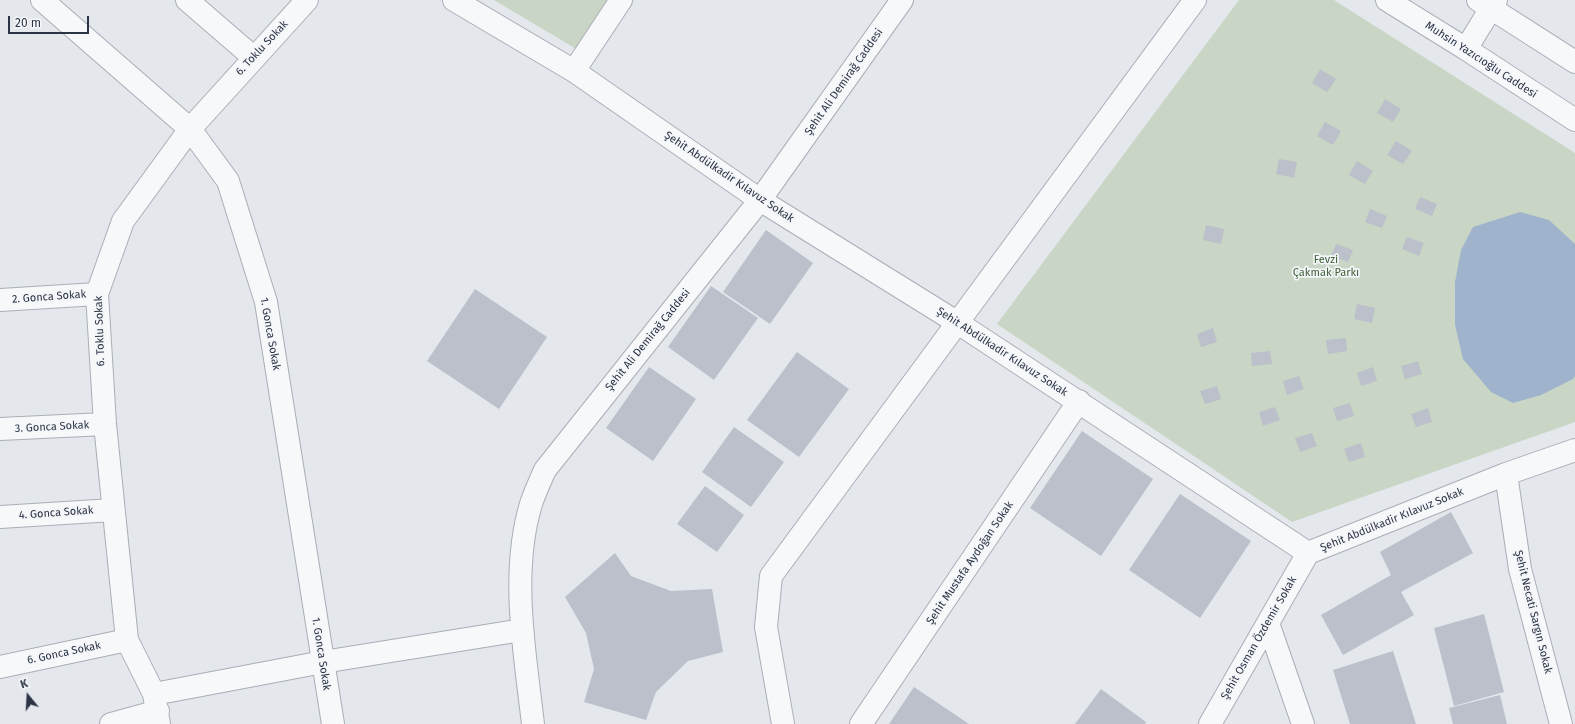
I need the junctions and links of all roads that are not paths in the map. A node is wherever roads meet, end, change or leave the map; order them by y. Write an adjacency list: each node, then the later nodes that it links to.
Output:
1 (42, 0): 15 (street, 1. Gonca Sokak)
2 (186, 0): 11 (street)
3 (307, 0): 11 (street, 6. Toklu Sokak)
4 (454, 0): 13 (street, Şehit Abdülkadir Kılavuz Sokak)
5 (621, 0): 13 (street)
6 (902, 0): 16 (street, Şehit Ali Demirağ Caddesi)
7 (1195, 0): 19 (street)
8 (1387, 0): 10 (street, Muhsin Yazıcıoğlu Caddesi)
9 (1488, 3): 10 (street); 12 (street)
10 (1466, 49): 14 (street, Muhsin Yazıcıoğlu Caddesi)
11 (253, 58): 15 (street, 6. Toklu Sokak)
12 (1575, 62)
13 (574, 71): 16 (street, Şehit Abdülkadir Kılavuz Sokak)
14 (1575, 120)
15 (190, 129): 17 (street, 6. Toklu Sokak); 31 (street, 1. Gonca Sokak)
16 (760, 200): 19 (street, Şehit Abdülkadir Kılavuz Sokak); 29 (street, Şehit Ali Demirağ Caddesi)
17 (97, 294): 18 (street, 2. Gonca Sokak); 21 (street, 6. Toklu Sokak)
18 (0, 300)
19 (958, 323): 20 (street, Şehit Abdülkadir Kılavuz Sokak); 37 (street)
20 (1079, 401): 27 (street, Şehit Abdülkadir Kılavuz Sokak); 38 (street, Şehit Mustafa Aydoğan Sokak)
21 (105, 424): 22 (street, 3. Gonca Sokak); 25 (street, 6. Toklu Sokak)
22 (0, 429)
23 (1575, 450): 24 (street, Şehit Abdülkadir Kılavuz Sokak)
24 (1506, 474): 27 (street, Şehit Abdülkadir Kılavuz Sokak); 41 (street, Şehit Necati Sargın Sokak)
25 (113, 510): 26 (street, 4. Gonca Sokak); 30 (street, 6. Toklu Sokak)
26 (0, 517)
27 (1308, 553): 28 (street, Şehit Osman Özdemir Sokak)
28 (1268, 623): 39 (street, Şehit Osman Özdemir Sokak); 40 (street)
29 (522, 630): 31 (street); 36 (street, Şehit Ali Demirağ Caddesi)
30 (127, 640): 32 (street, 6. Gonca Sokak); 33 (street, 6. Toklu Sokak)
31 (323, 662): 33 (street); 35 (street, 1. Gonca Sokak)
32 (0, 666)
33 (157, 710): 34 (street)
34 (111, 724)
35 (333, 724)
36 (533, 724)
37 (784, 724)
38 (861, 724)
39 (1210, 724)
40 (1303, 724)
41 (1561, 724)

